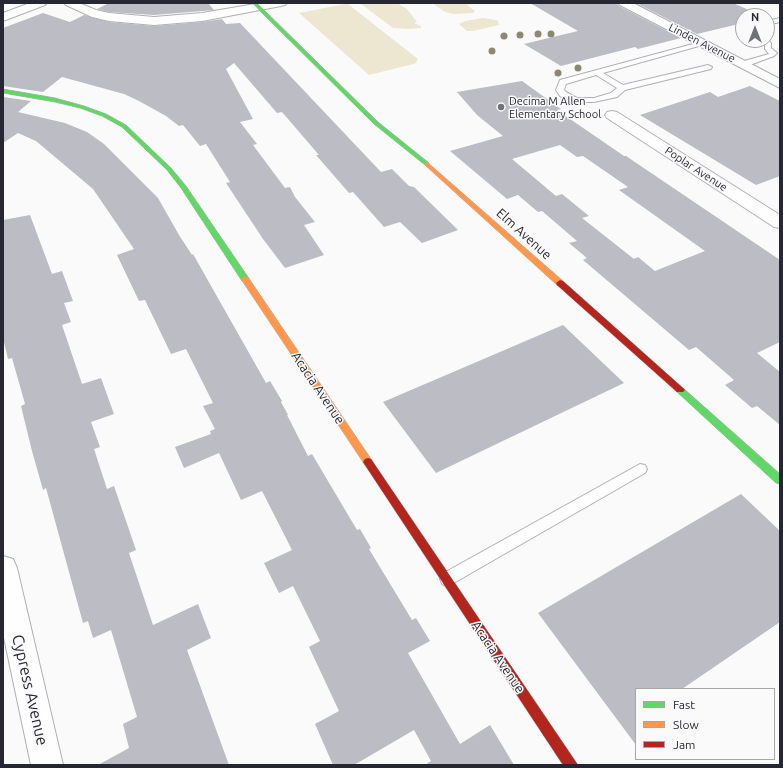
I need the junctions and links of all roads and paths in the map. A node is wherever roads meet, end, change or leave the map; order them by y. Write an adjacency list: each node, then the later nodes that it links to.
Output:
1 (41, 3): 6 (street)
2 (70, 3): 5 (street)
3 (281, 3): 5 (street)
4 (624, 3): 7 (street, Linden Avenue)
5 (256, 5): 18 (street, Elm Avenue)
6 (3, 17)
7 (704, 43): 9 (street, Linden Avenue); 11 (lane)
8 (768, 48): 9 (lane)
9 (744, 64): 12 (street, Linden Avenue)
10 (708, 67): 13 (lane)
11 (598, 73): 13 (lane); 13 (lane)
12 (780, 84)
13 (622, 88)
14 (3, 91): 20 (street, Acacia Avenue)
15 (612, 115): 16 (street, Poplar Avenue)
16 (780, 223)
17 (640, 470): 20 (lane)
18 (780, 480)
19 (3, 568): 21 (street, Cypress Avenue)
20 (446, 579): 22 (street, Acacia Avenue)
21 (47, 765)
22 (571, 765)

